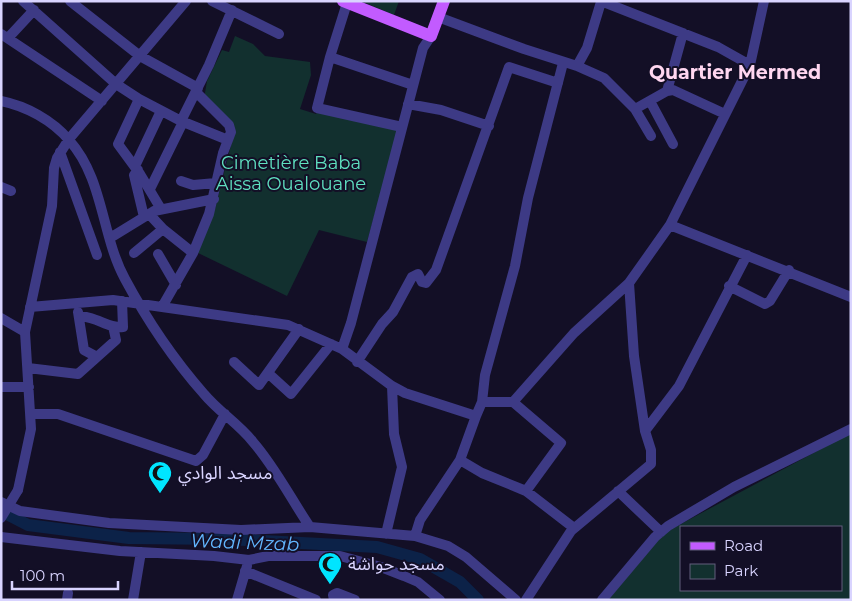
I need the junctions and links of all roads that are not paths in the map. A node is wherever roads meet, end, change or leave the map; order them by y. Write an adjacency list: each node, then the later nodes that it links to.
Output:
1 (23, 1): 9 (street)
2 (70, 1): 16 (street)
3 (186, 1): 16 (street)
4 (212, 1): 10 (street)
5 (444, 1): 11 (main road)
6 (764, 1): 19 (street)
7 (345, 2): 15 (main road); 17 (street)
8 (601, 2): 12 (street); 20 (street)
9 (34, 10): 14 (street); 22 (street)
10 (232, 10): 13 (street); 24 (street)
11 (438, 17): 15 (main road); 18 (street)
12 (683, 33): 19 (street); 25 (street)
13 (279, 34)
14 (4, 36): 28 (street)
15 (431, 36): 23 (street)
16 (140, 56): 22 (street); 24 (street)
17 (330, 58): 23 (street); 36 (street)
18 (563, 63): 20 (street); 21 (street)
19 (750, 65): 33 (street)
20 (577, 66): 31 (street)
21 (558, 83): 35 (street); 82 (street)
22 (116, 84): 26 (street); 28 (street)
23 (413, 85): 30 (street)
24 (197, 90): 34 (street); 39 (street)
25 (667, 91): 29 (street); 33 (street)
26 (139, 99): 32 (street); 42 (street)
27 (1, 101): 38 (street)
28 (102, 101): 38 (street)
29 (650, 101): 31 (street); 40 (street)
30 (408, 104): 35 (street); 36 (street)
31 (635, 109): 37 (street)
32 (161, 111): 34 (street); 42 (street)
33 (725, 114): 49 (street)
34 (182, 122): 39 (street); 45 (street)
35 (489, 126): 76 (street)
36 (402, 127): 73 (street)
37 (651, 136)
38 (69, 139): 41 (street); 51 (street)
39 (228, 140): 44 (street)
40 (673, 144)
41 (60, 152): 55 (street); 65 (street)
42 (137, 168): 45 (street); 48 (street)
43 (181, 181): 44 (street)
44 (216, 183): 46 (street)
45 (150, 190): 47 (street)
46 (214, 199): 47 (street); 53 (street)
47 (161, 209): 48 (street)
48 (147, 215): 50 (street); 51 (street)
49 (670, 225): 56 (street); 58 (street)
50 (163, 229): 52 (street); 53 (street)
51 (110, 238): 64 (street)
52 (134, 253)
53 (193, 253): 59 (street)
54 (158, 254): 59 (street)
55 (96, 255)
56 (747, 255): 57 (street); 60 (street)
57 (789, 270): 60 (street); 61 (street)
58 (628, 283): 83 (street); 88 (street)
59 (176, 285): 66 (street)
60 (729, 286): 88 (street)
61 (851, 297)
62 (122, 301): 63 (street); 64 (street); 69 (street)
63 (77, 303): 65 (street); 67 (street)
64 (140, 303): 66 (street); 85 (street)
65 (30, 307): 71 (street)
66 (162, 307): 70 (street)
67 (78, 317): 69 (street); 74 (street)
68 (1, 318): 71 (street)
69 (113, 326): 74 (street)
70 (299, 329): 72 (street); 78 (street)
71 (25, 332): 77 (street)
72 (331, 344): 73 (street); 78 (street)
73 (342, 349): 76 (street)
74 (97, 358): 77 (street)
75 (234, 362): 78 (street)
76 (357, 362): 80 (street)
77 (28, 368): 81 (street)
78 (269, 374)
79 (1, 386): 81 (street)
80 (392, 386): 86 (street); 97 (street)
81 (29, 387): 84 (street)
82 (482, 402): 83 (street); 86 (street)
83 (513, 402): 90 (street)
84 (31, 414): 85 (street); 93 (street, bridge)
85 (225, 414): 94 (street)
86 (476, 416): 89 (street)
87 (851, 429): 96 (street)
88 (645, 432): 91 (street)
89 (460, 460): 90 (street); 98 (street)
90 (526, 491): 95 (street)
91 (618, 491): 95 (street); 96 (street)
92 (1, 502): 94 (street)
93 (1, 518)
94 (310, 527): 97 (street)
95 (574, 528): 110 (street)
96 (661, 532): 111 (street)
97 (386, 534): 98 (street)
98 (415, 536): 109 (street)
99 (1, 537): 100 (street)
100 (141, 552): 101 (street); 103 (street)
101 (249, 560): 102 (street); 108 (street)
102 (245, 571): 104 (street); 105 (street)
103 (133, 600)
104 (237, 600)
105 (316, 600)
106 (334, 600): 107 (street)
107 (355, 600)
108 (440, 600)
109 (516, 600)
110 (526, 600)
111 (602, 600)

